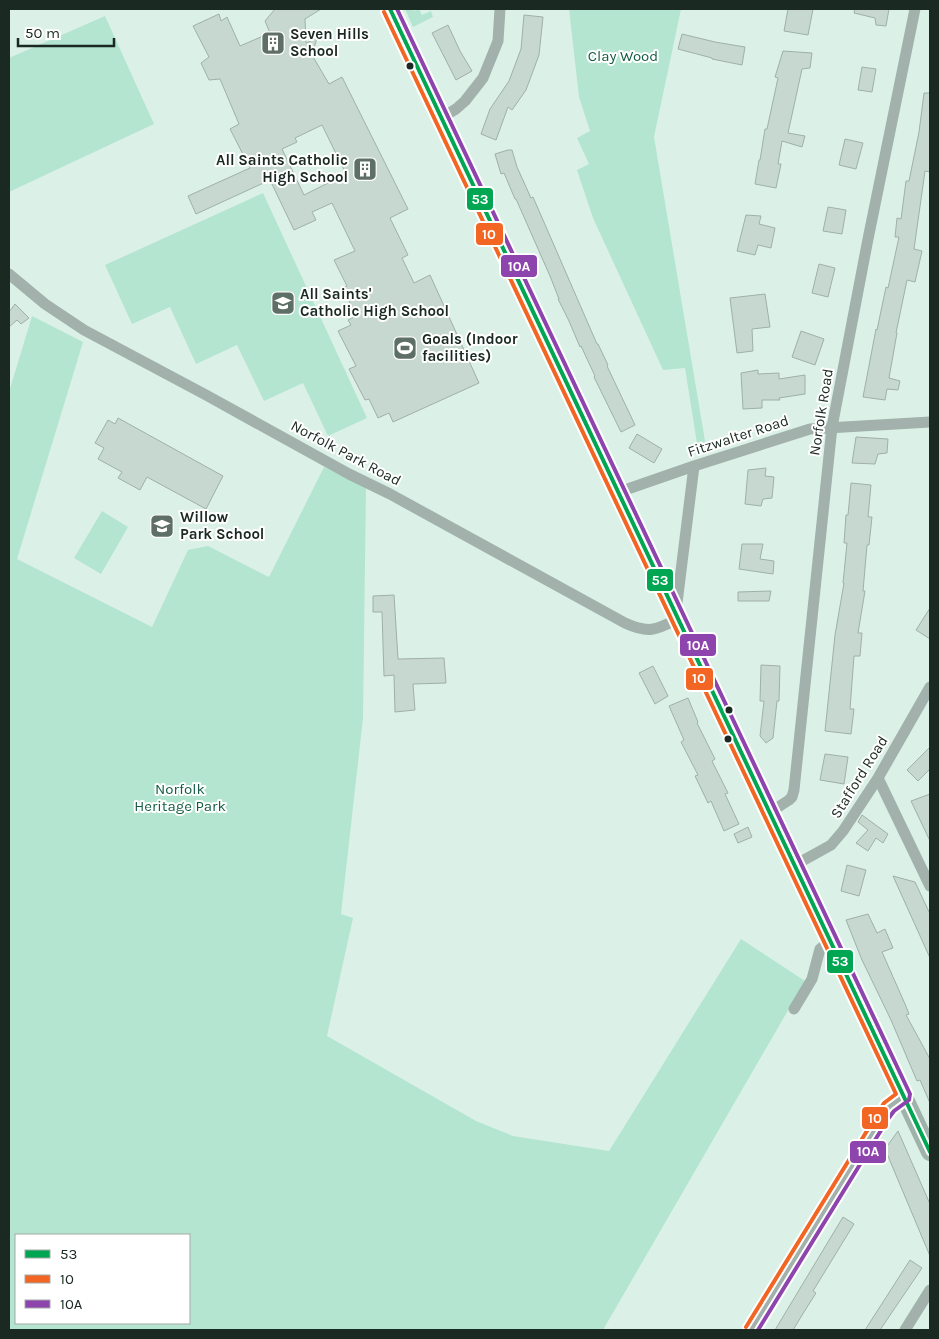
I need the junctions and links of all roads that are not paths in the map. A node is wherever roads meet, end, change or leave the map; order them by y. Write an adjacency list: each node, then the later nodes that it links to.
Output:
1 (390, 9): 4 (main road)
2 (500, 9): 4 (street)
3 (915, 9): 7 (street, Norfolk Road)
4 (441, 118): 9 (main road)
5 (9, 274): 10 (street, Norfolk Park Road)
6 (930, 422): 7 (street, Fitzwalter Road)
7 (832, 427): 8 (street, Fitzwalter Road); 13 (street, Norfolk Road)
8 (694, 466): 9 (street, Fitzwalter Road); 10 (street)
9 (619, 492): 10 (main road)
10 (677, 616): 13 (main road)
11 (930, 687): 12 (street, Stafford Road)
12 (878, 778): 14 (street, Stafford Road); 15 (street)
13 (769, 812): 14 (main road)
14 (795, 865): 16 (main road)
15 (930, 886)
16 (830, 941): 17 (street); 18 (main road)
17 (794, 1009)
18 (904, 1096): 19 (main road); 21 (street)
19 (930, 1152)
20 (930, 1290): 22 (street)
21 (750, 1330)
22 (905, 1330)

